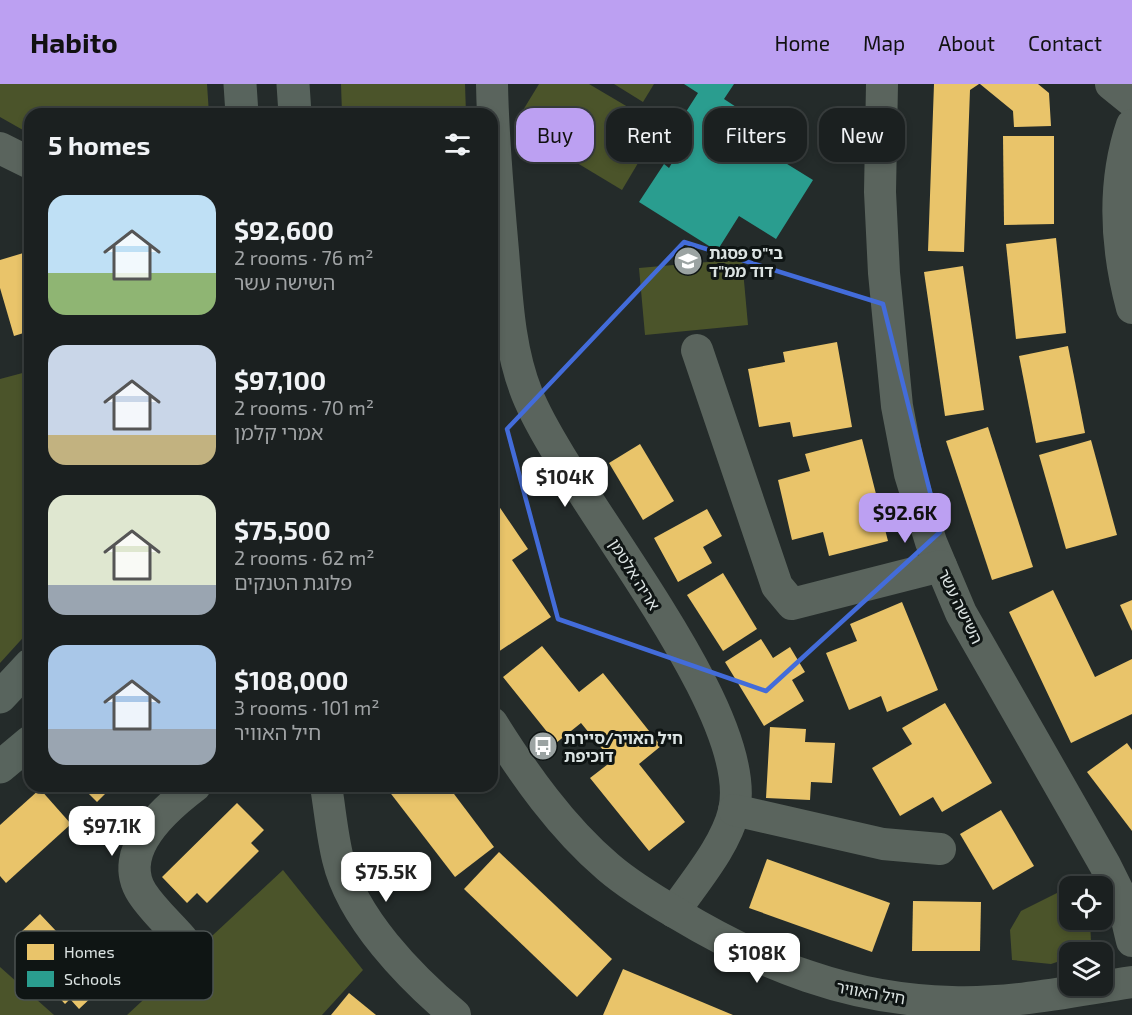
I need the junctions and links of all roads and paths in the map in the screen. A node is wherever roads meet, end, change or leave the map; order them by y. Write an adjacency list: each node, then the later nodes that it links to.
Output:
1 (240, 84): 6 (main road)
2 (293, 84): 7 (main road)
3 (492, 84): 8 (street, אריה אלטמן)
4 (882, 88): 14 (street, השישה עשר)
5 (1127, 100): 12 (street)
6 (242, 108)
7 (295, 108)
8 (493, 108)
9 (0, 148): 10 (street)
10 (24, 160)
11 (498, 195): 22 (street, אריה אלטמן)
12 (1132, 308)
13 (697, 350): 14 (street)
14 (941, 566): 26 (street, השישה עשר)
15 (24, 671): 16 (main road)
16 (0, 697)
17 (498, 733): 24 (street, חיל האוויר)
18 (24, 747): 19 (main road)
19 (0, 767)
20 (187, 792): 25 (street)
21 (327, 792): 28 (street)
22 (734, 810): 23 (street); 24 (street, אריה אלטמן)
23 (940, 849)
24 (674, 912): 27 (street, חיל האוויר)
25 (175, 931)
26 (1132, 941)
27 (1132, 982)
28 (455, 1015)

